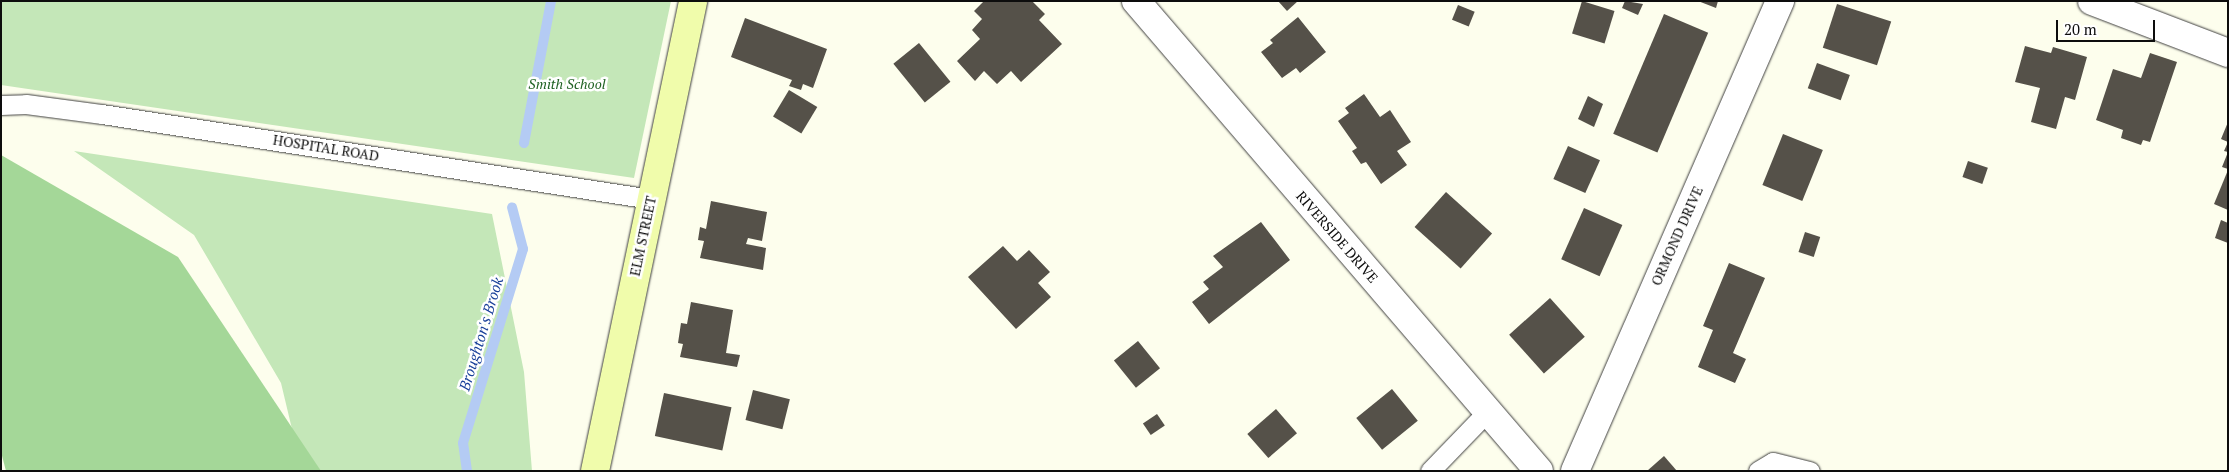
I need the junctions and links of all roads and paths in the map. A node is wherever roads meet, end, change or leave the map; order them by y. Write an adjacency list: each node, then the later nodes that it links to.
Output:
1 (693, 1): 7 (main road, ELM STREET)
2 (1136, 1): 8 (street, RIVERSIDE DRIVE)
3 (1780, 1): 12 (street, ORMOND DRIVE)
4 (2092, 1): 5 (street)
5 (2228, 53)
6 (1, 105): 7 (lane, HOSPITAL ROAD)
7 (651, 199): 10 (main road, ELM STREET)
8 (1487, 412): 9 (lane); 11 (street, RIVERSIDE DRIVE)
9 (1434, 469)
10 (595, 471)
11 (1539, 471)
12 (1574, 471)
13 (1758, 471): 14 (lane)
14 (1810, 471)

